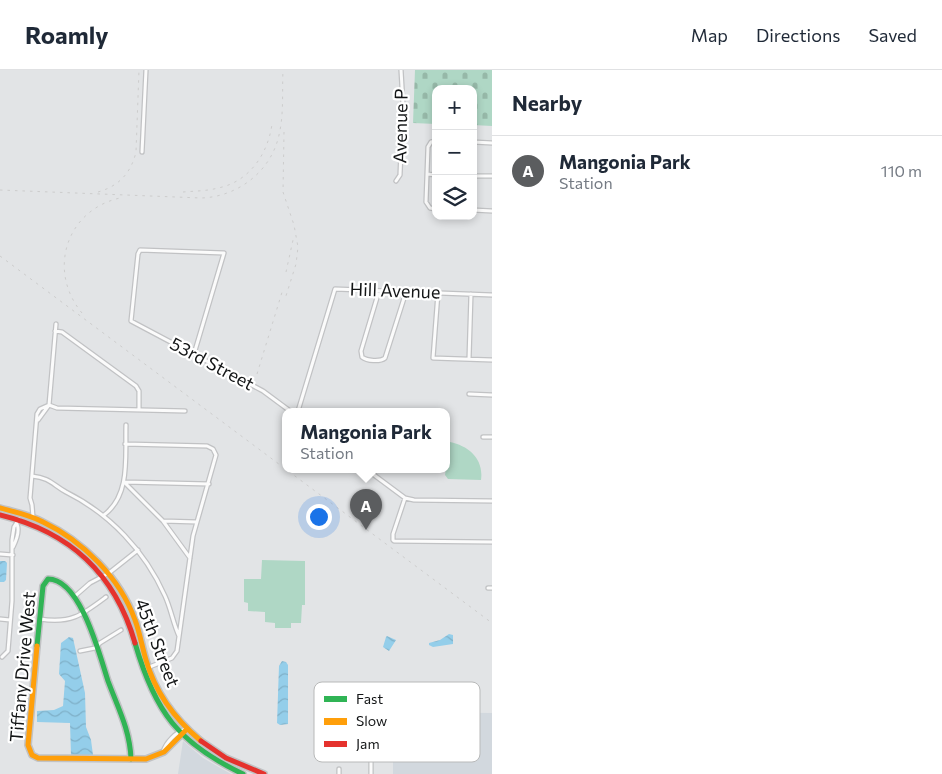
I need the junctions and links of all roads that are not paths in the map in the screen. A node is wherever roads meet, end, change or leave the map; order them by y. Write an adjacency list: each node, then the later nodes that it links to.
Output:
1 (146, 70): 6 (street)
2 (401, 70): 11 (street, Avenue P)
3 (477, 142): 4 (street)
4 (492, 143)
5 (432, 144): 7 (street)
6 (142, 152)
7 (427, 174): 8 (street); 12 (street)
8 (432, 175)
9 (477, 176): 10 (street)
10 (492, 176)
11 (396, 182)
12 (432, 207)
13 (477, 210): 14 (street)
14 (492, 211)
15 (379, 291): 16 (street, Hill Avenue); 16 (street); 29 (street, Hill Avenue)
16 (406, 292): 17 (street, Hill Avenue)
17 (438, 293): 18 (street, Hill Avenue); 23 (street)
18 (471, 294): 19 (street, Hill Avenue); 23 (street)
19 (492, 295)
20 (56, 324): 21 (street)
21 (55, 331): 27 (street); 30 (street)
22 (194, 354): 22 (street, 53rd Street); 28 (street, 53rd Street)
23 (469, 359): 24 (street)
24 (492, 360)
25 (469, 394): 26 (street)
26 (492, 395)
27 (49, 405): 30 (street); 32 (street); 32 (street)
28 (286, 408)
29 (299, 408)
30 (138, 410): 31 (street)
31 (185, 411)
32 (38, 419): 38 (street)
33 (126, 425): 36 (street)
34 (483, 437): 35 (street)
35 (492, 437)
36 (125, 444): 39 (street); 40 (street)
37 (371, 473): 41 (street)
38 (32, 476): 45 (street); 46 (street)
39 (124, 482): 40 (street); 46 (street); 47 (street)
40 (209, 484): 49 (street)
41 (405, 498): 42 (street); 50 (street)
42 (492, 501)
43 (0, 508): 45 (main road, 45th Street)
44 (0, 515): 48 (main road, 45th Street)
45 (30, 516): 48 (main road); 55 (main road, 45th Street)
46 (104, 516): 51 (street)
47 (163, 521): 49 (street); 54 (street)
48 (18, 522): 53 (street); 56 (main road, 45th Street)
49 (197, 522): 54 (street)
50 (492, 542)
51 (138, 550): 55 (street); 64 (street)
52 (0, 554): 53 (street)
53 (13, 555): 62 (street)
54 (190, 558): 64 (street)
55 (109, 573): 56 (street); 68 (main road, 45th Street)
56 (103, 576): 58 (street); 69 (main road, 45th Street)
57 (106, 597): 59 (street)
58 (73, 598): 59 (main road); 61 (main road, Tiffany Drive West)
59 (85, 613): 61 (street); 65 (main road)
60 (0, 619): 62 (street)
61 (40, 619): 72 (main road, Tiffany Drive West)
62 (10, 620): 67 (street)
63 (122, 630): 65 (street)
64 (180, 636): 68 (street)
65 (98, 646): 66 (street); 72 (main road)
66 (80, 651)
67 (2, 657)
68 (148, 668): 69 (street); 70 (main road, 45th Street)
69 (142, 670): 71 (main road, 45th Street)
70 (187, 729): 71 (main road); 75 (main road, 45th Street)
71 (181, 733): 72 (main road); 74 (main road, 45th Street)
72 (131, 759)
73 (339, 769): 76 (street)
74 (243, 774)
75 (264, 774)
76 (339, 774)

